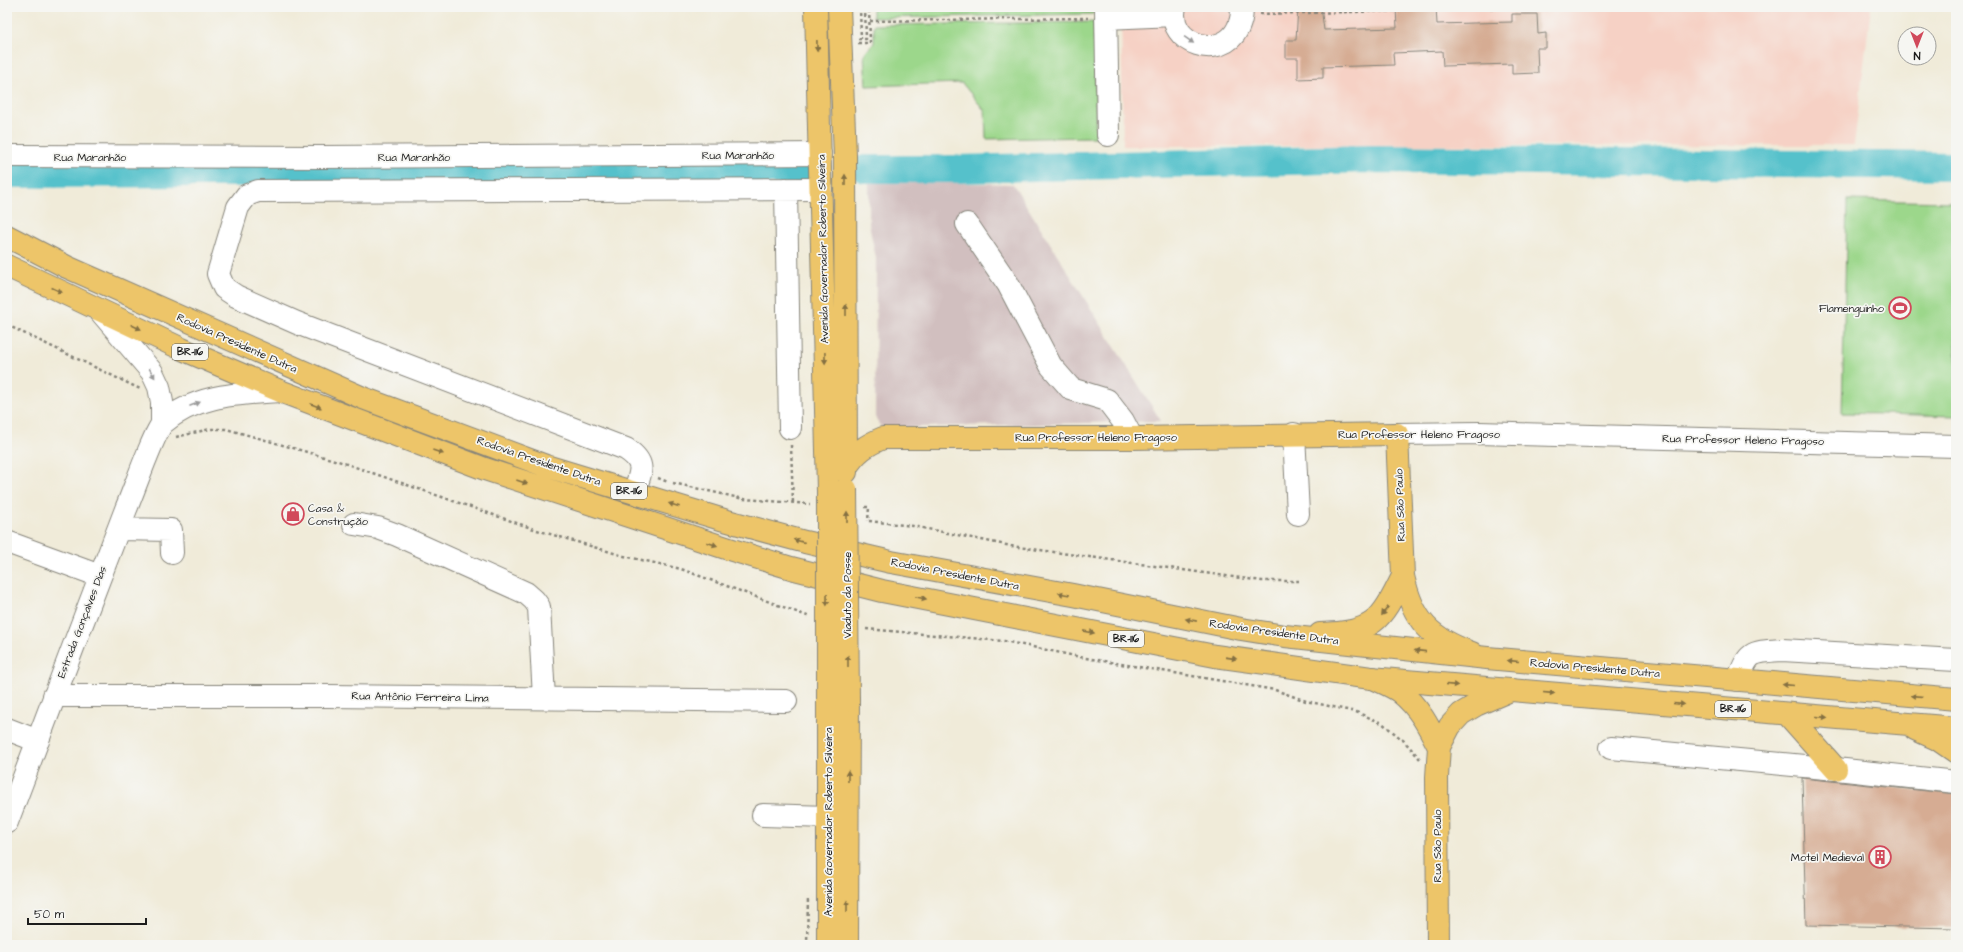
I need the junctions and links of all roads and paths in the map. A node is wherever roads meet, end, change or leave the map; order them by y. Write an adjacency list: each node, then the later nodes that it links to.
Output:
1 (816, 7): 17 (main road, Avenida Governador Roberto Silveira, one-way to 17)
2 (839, 7): 28 (main road, Avenida Governador Roberto Silveira, one-way to 2)
3 (860, 7): 14 (path)
4 (865, 7): 14 (path)
5 (869, 7): 12 (path)
6 (1518, 7): 7 (path)
7 (1436, 10)
8 (1174, 11): 9 (street, one-way to 9); 11 (street)
9 (1241, 11): 10 (path)
10 (1396, 11)
11 (1106, 12): 12 (path); 16 (street)
12 (870, 21): 15 (path)
13 (856, 33): 14 (path)
14 (861, 39)
15 (861, 43)
16 (1108, 135)
17 (820, 154): 18 (street, Rua Maranhão); 20 (main road, Avenida Governador Roberto Silveira)
18 (7, 156)
19 (786, 189): 20 (street); 30 (street); 37 (street)
20 (821, 189): 38 (main road, Avenida Governador Roberto Silveira, one-way to 38)
21 (967, 224): 34 (street)
22 (7, 236): 39 (main road, Rodovia Presidente Dutra / BR-116)
23 (7, 266): 24 (main road, BR-116, one-way to 24)
24 (100, 311): 27 (main road, BR-116, one-way to 27); 29 (street, Estrada Gonçalves Dias, one-way to 29)
25 (7, 325): 26 (path)
26 (143, 391)
27 (280, 391): 29 (street, one-way to 27); 56 (main road, BR-116, one-way to 56)
28 (847, 419): 33 (main road, Rua Professor Heleno Fragoso); 36 (main road, Avenida Governador Roberto Silveira)
29 (160, 428): 45 (street, Estrada Gonçalves Dias); 51 (path)
30 (790, 428): 40 (path)
31 (1294, 434): 32 (main road, Rua Professor Heleno Fragoso); 34 (main road, Rua Professor Heleno Fragoso); 42 (street)
32 (1397, 434): 35 (street, Rua Professor Heleno Fragoso); 49 (main road, Rua São Paulo)
33 (883, 438): 34 (main road, Rua Professor Heleno Fragoso); 36 (main road, Rua Professor Heleno Fragoso)
34 (1132, 438)
35 (1956, 446)
36 (846, 468): 38 (main road, Avenida Governador Roberto Silveira)
37 (641, 472): 39 (street); 40 (path)
38 (837, 490): 61 (main road, Viaduto da Posse, bridge)
39 (634, 492): 53 (main road, Rodovia Presidente Dutra / BR-116, one-way to 39)
40 (793, 503): 41 (path)
41 (809, 504)
42 (1298, 514)
43 (869, 521): 50 (path)
44 (354, 524): 60 (street)
45 (119, 529): 47 (street); 48 (street, Estrada Gonçalves Dias)
46 (7, 542): 48 (street)
47 (172, 553)
48 (100, 576): 59 (street, Estrada Gonçalves Dias)
49 (1403, 576): 53 (main road, Rua São Paulo, one-way to 53); 54 (main road, Rua São Paulo)
50 (1299, 581)
51 (808, 616)
52 (874, 630): 73 (path)
53 (1285, 636): 54 (main road, Rodovia Presidente Dutra / BR-116, one-way to 53)
54 (1487, 658): 57 (main road, Rodovia Presidente Dutra / BR-116, one-way to 54)
55 (1956, 660): 57 (street)
56 (1372, 678): 58 (main road, BR-116, one-way to 58); 69 (main road)
57 (1738, 680): 62 (main road, Rodovia Presidente Dutra / BR-116, one-way to 57)
58 (1511, 690): 64 (main road, BR-116, one-way to 64); 69 (main road, Rua São Paulo)
59 (54, 696): 60 (street, Rua Antônio Ferreira Lima); 68 (street, Estrada Gonçalves Dias)
60 (544, 698): 63 (street, Rua Antônio Ferreira Lima)
61 (838, 699): 76 (main road, Avenida Governador Roberto Silveira); 79 (main road, Avenida Governador Roberto Silveira, one-way to 61)
62 (1956, 699)
63 (786, 701)
64 (1787, 714): 65 (main road, BR-116, one-way to 65); 72 (main road)
65 (1903, 724): 66 (main road, BR-116); 71 (main road)
66 (1956, 728)
67 (7, 729): 68 (street)
68 (38, 741): 77 (street, Estrada Gonçalves Dias)
69 (1439, 747): 73 (main road, Rua São Paulo)
70 (1611, 748): 72 (street)
71 (1956, 752)
72 (1836, 769): 74 (street)
73 (1437, 777): 80 (main road, Rua São Paulo)
74 (1956, 782)
75 (763, 815): 76 (street)
76 (828, 817): 78 (main road, Avenida Governador Roberto Silveira)
77 (7, 822)
78 (828, 945)
79 (847, 945)
80 (1438, 945)

